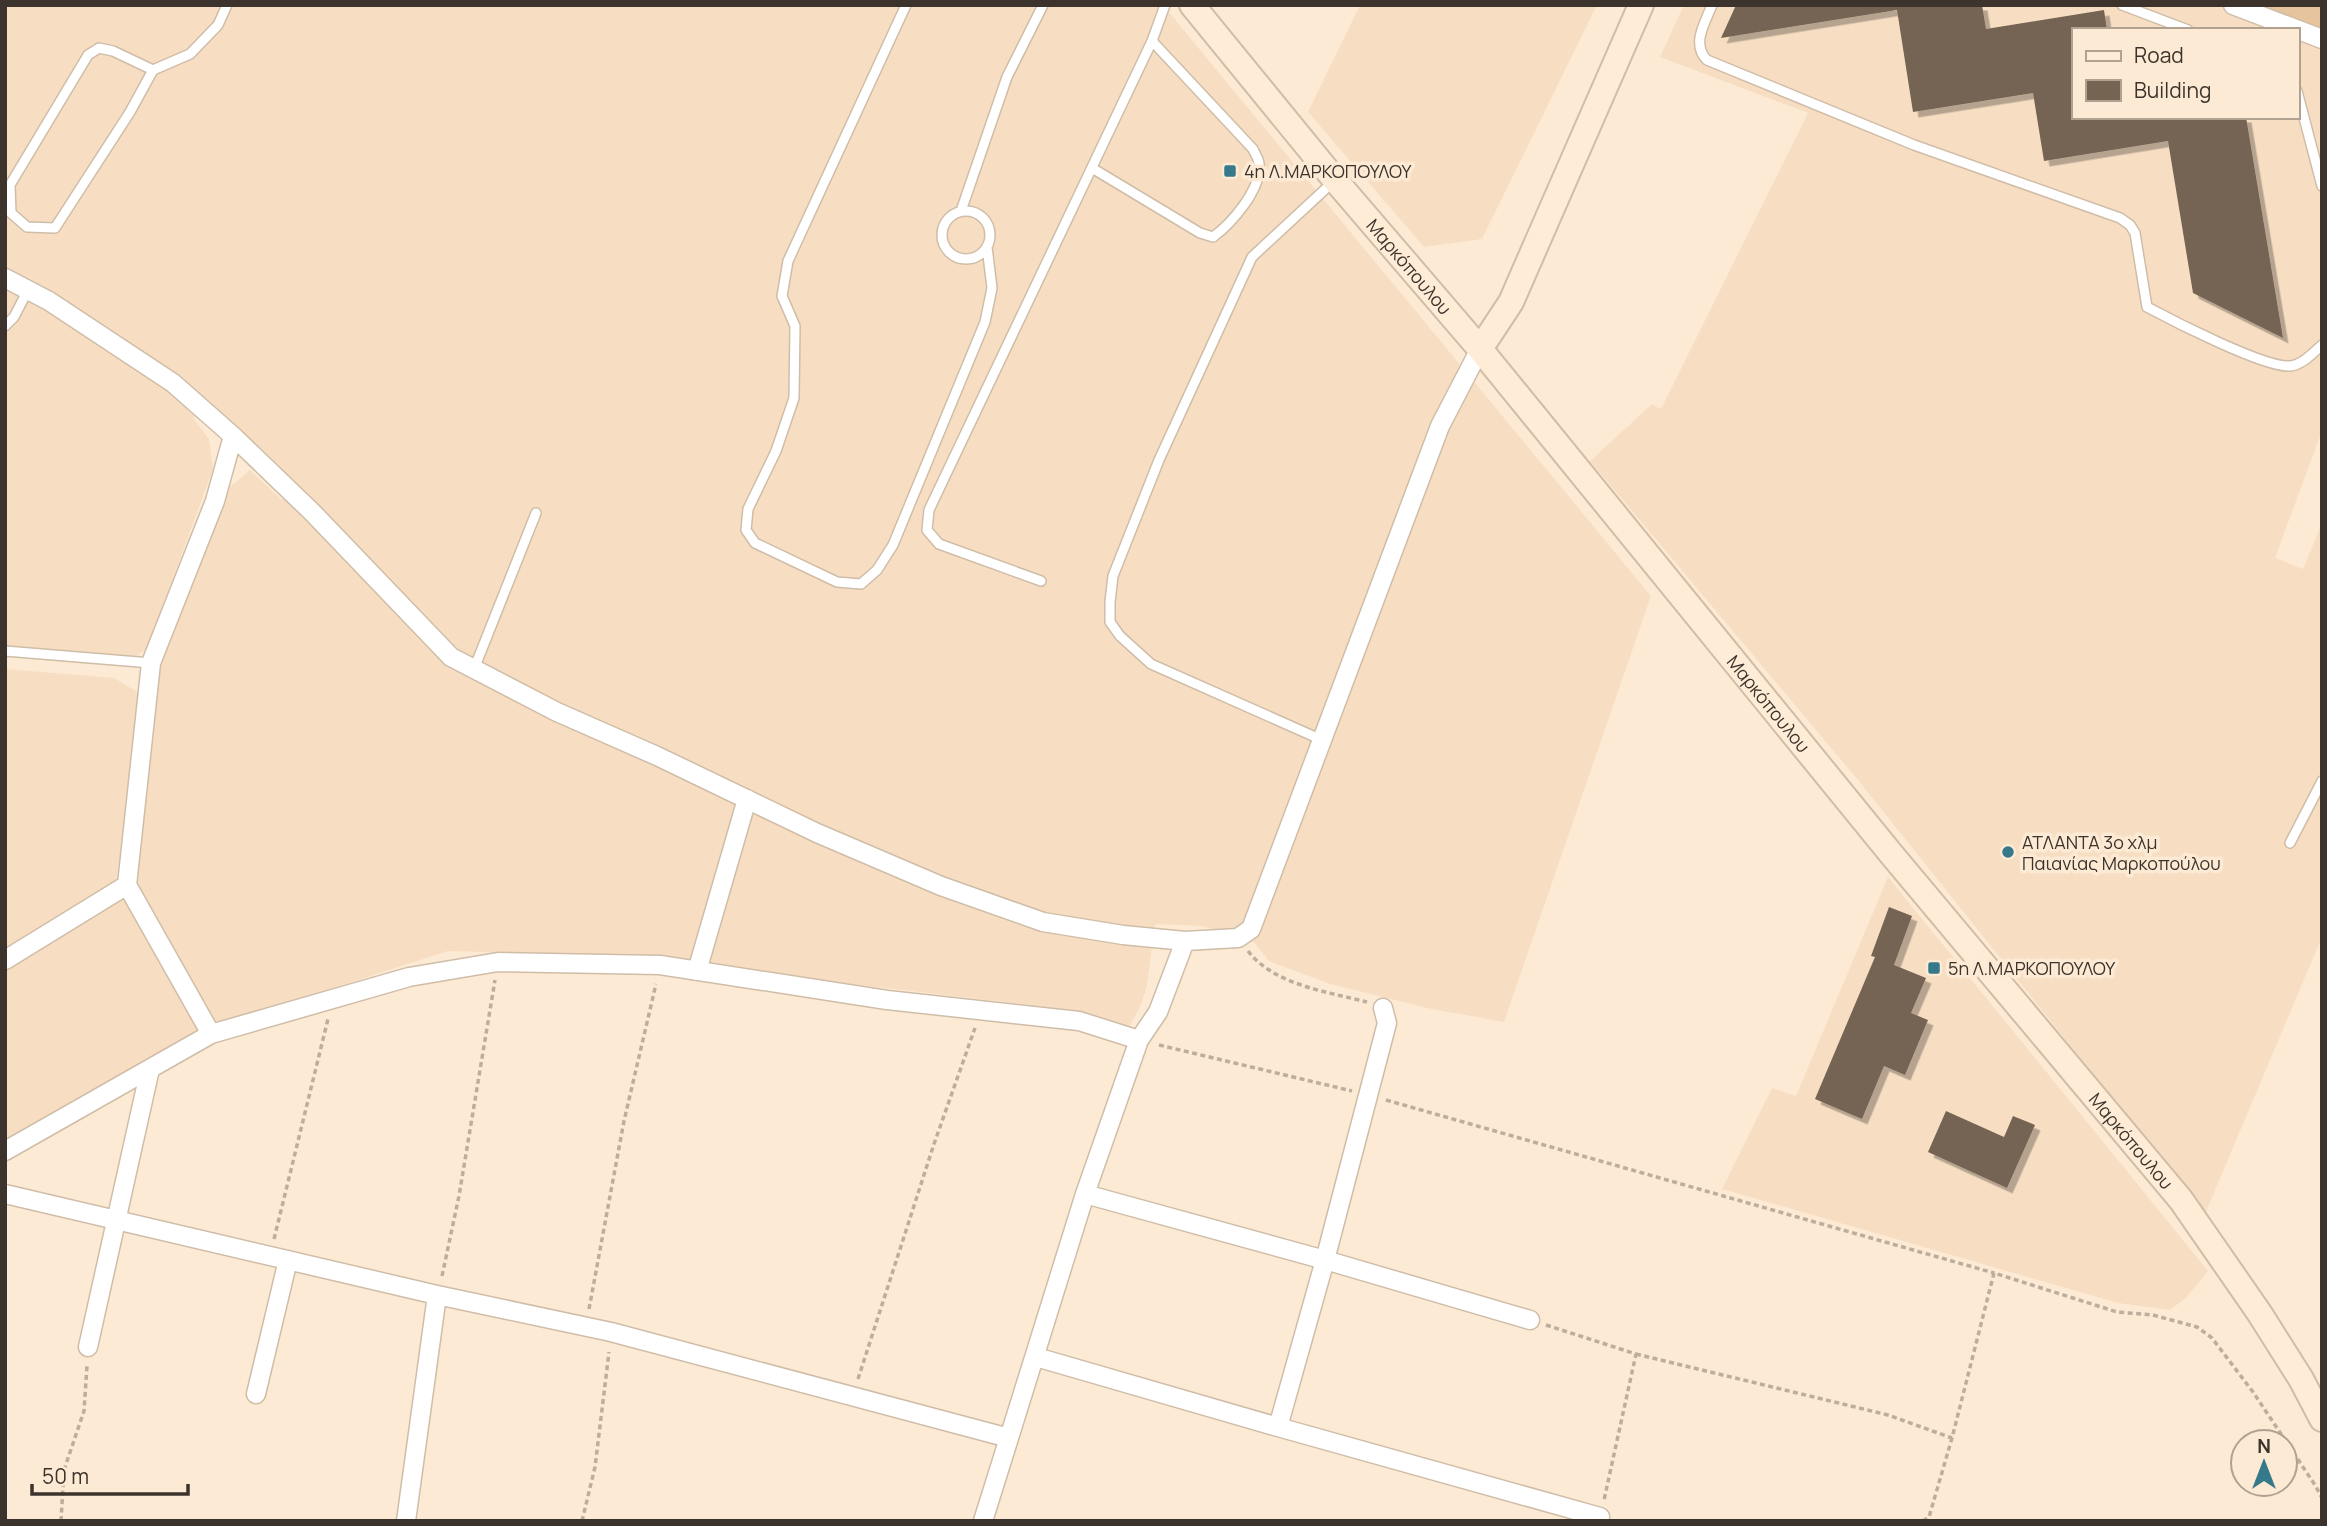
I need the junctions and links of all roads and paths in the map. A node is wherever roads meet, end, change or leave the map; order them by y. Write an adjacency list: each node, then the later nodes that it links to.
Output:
1 (228, 5): 15 (lane)
2 (906, 5): 21 (lane)
3 (1044, 5): 20 (lane)
4 (1166, 5): 14 (lane)
5 (1192, 5): 18 (main road, Μαρκόπουλου)
6 (1641, 5): 26 (main road)
7 (1712, 5): 25 (lane)
8 (2122, 5): 10 (lane)
9 (2233, 5): 11 (street)
10 (2183, 28)
11 (2293, 28)
12 (2299, 30): 13 (street)
13 (2322, 39)
14 (1152, 41): 17 (lane); 17 (lane)
15 (153, 69): 15 (lane)
16 (2299, 99): 19 (lane)
17 (1092, 168): 29 (lane)
18 (1335, 180): 26 (main road, Μαρκόπουλου); 33 (lane)
19 (2322, 186)
20 (961, 211): 21 (lane); 21 (lane)
21 (987, 247)
22 (5, 278): 23 (street)
23 (28, 290): 24 (lane); 27 (street)
24 (5, 326)
25 (2322, 345)
26 (1480, 349): 33 (street); 67 (main road, Μαρκόπουλου)
27 (233, 436): 31 (street); 32 (street)
28 (536, 513): 32 (lane)
29 (1041, 581)
30 (5, 651): 31 (lane)
31 (151, 663): 37 (street)
32 (474, 669): 35 (street)
33 (1322, 740): 38 (street)
34 (2322, 781): 36 (lane)
35 (747, 799): 39 (street); 43 (street)
36 (2290, 843)
37 (127, 885): 40 (street); 47 (street)
38 (1238, 938): 39 (street); 45 (path)
39 (1185, 941): 48 (street)
40 (5, 960)
41 (498, 962): 42 (street); 44 (street); 58 (path)
42 (660, 965): 43 (street); 60 (path)
43 (697, 971): 46 (street)
44 (333, 1000): 47 (street); 55 (path)
45 (1384, 1009): 50 (street)
46 (982, 1010): 48 (street); 66 (path)
47 (211, 1034): 49 (street)
48 (1139, 1040): 50 (path); 53 (street)
49 (150, 1069): 51 (street); 54 (street)
50 (1367, 1095): 56 (street); 57 (path)
51 (5, 1151)
52 (5, 1194): 54 (street)
53 (1085, 1194): 56 (street); 64 (street)
54 (117, 1220): 55 (street); 62 (street)
55 (279, 1257): 58 (street); 65 (street)
56 (1325, 1260): 59 (street); 68 (street)
57 (1994, 1273): 70 (path); 71 (path)
58 (437, 1295): 60 (street); 74 (street)
59 (1530, 1320): 63 (path)
60 (586, 1327): 61 (street)
61 (611, 1332): 66 (street); 75 (path)
62 (88, 1347): 73 (path)
63 (1636, 1354): 70 (path); 72 (path)
64 (1036, 1357): 68 (street); 69 (street)
65 (256, 1394)
66 (852, 1397): 69 (street)
67 (2322, 1419)
68 (1278, 1427): 72 (street)
69 (1009, 1438): 76 (street)
70 (1952, 1438): 77 (path)
71 (2322, 1498)
72 (1600, 1517)
73 (61, 1521)
74 (406, 1521)
75 (582, 1521)
76 (983, 1521)
77 (1923, 1521)

